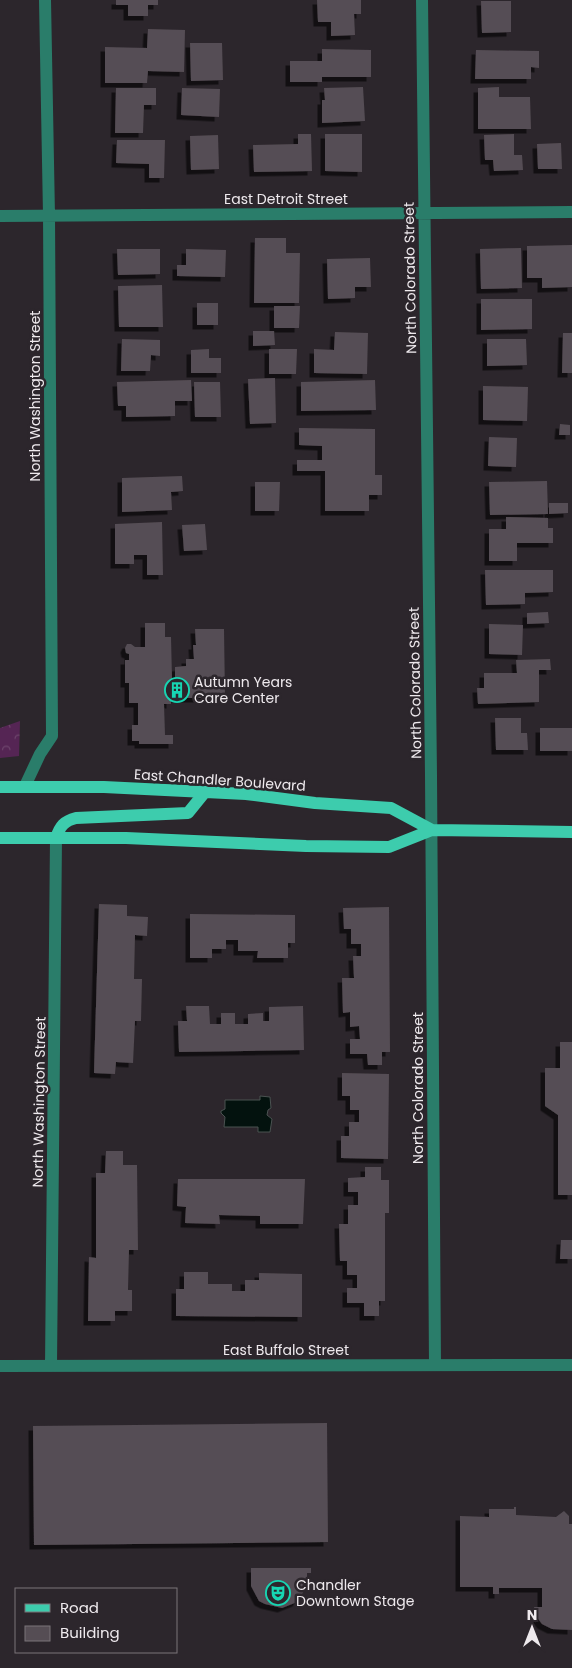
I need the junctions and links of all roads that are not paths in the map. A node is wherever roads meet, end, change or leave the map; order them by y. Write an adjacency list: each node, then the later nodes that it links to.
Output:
1 (45, 0): 6 (street, North Washington Street)
2 (422, 0): 4 (street, North Colorado Street)
3 (572, 212): 4 (street, East Detroit Street)
4 (424, 213): 6 (street, East Detroit Street); 10 (street, North Colorado Street)
5 (0, 216): 6 (street, East Detroit Street)
6 (49, 216): 8 (street, North Washington Street)
7 (0, 786): 8 (main road, East Chandler Boulevard)
8 (25, 786): 9 (main road, East Chandler Boulevard)
9 (205, 792): 10 (main road, East Chandler Boulevard); 13 (main road)
10 (432, 830): 11 (main road, East Chandler Boulevard); 13 (main road, East Chandler Boulevard); 14 (street, North Colorado Street)
11 (572, 832)
12 (0, 838): 13 (main road, East Chandler Boulevard)
13 (56, 838): 17 (street, North Washington Street)
14 (435, 1365): 15 (street, East Buffalo Street); 17 (street, East Buffalo Street)
15 (572, 1365)
16 (0, 1366): 17 (street, East Buffalo Street)
17 (51, 1366)

